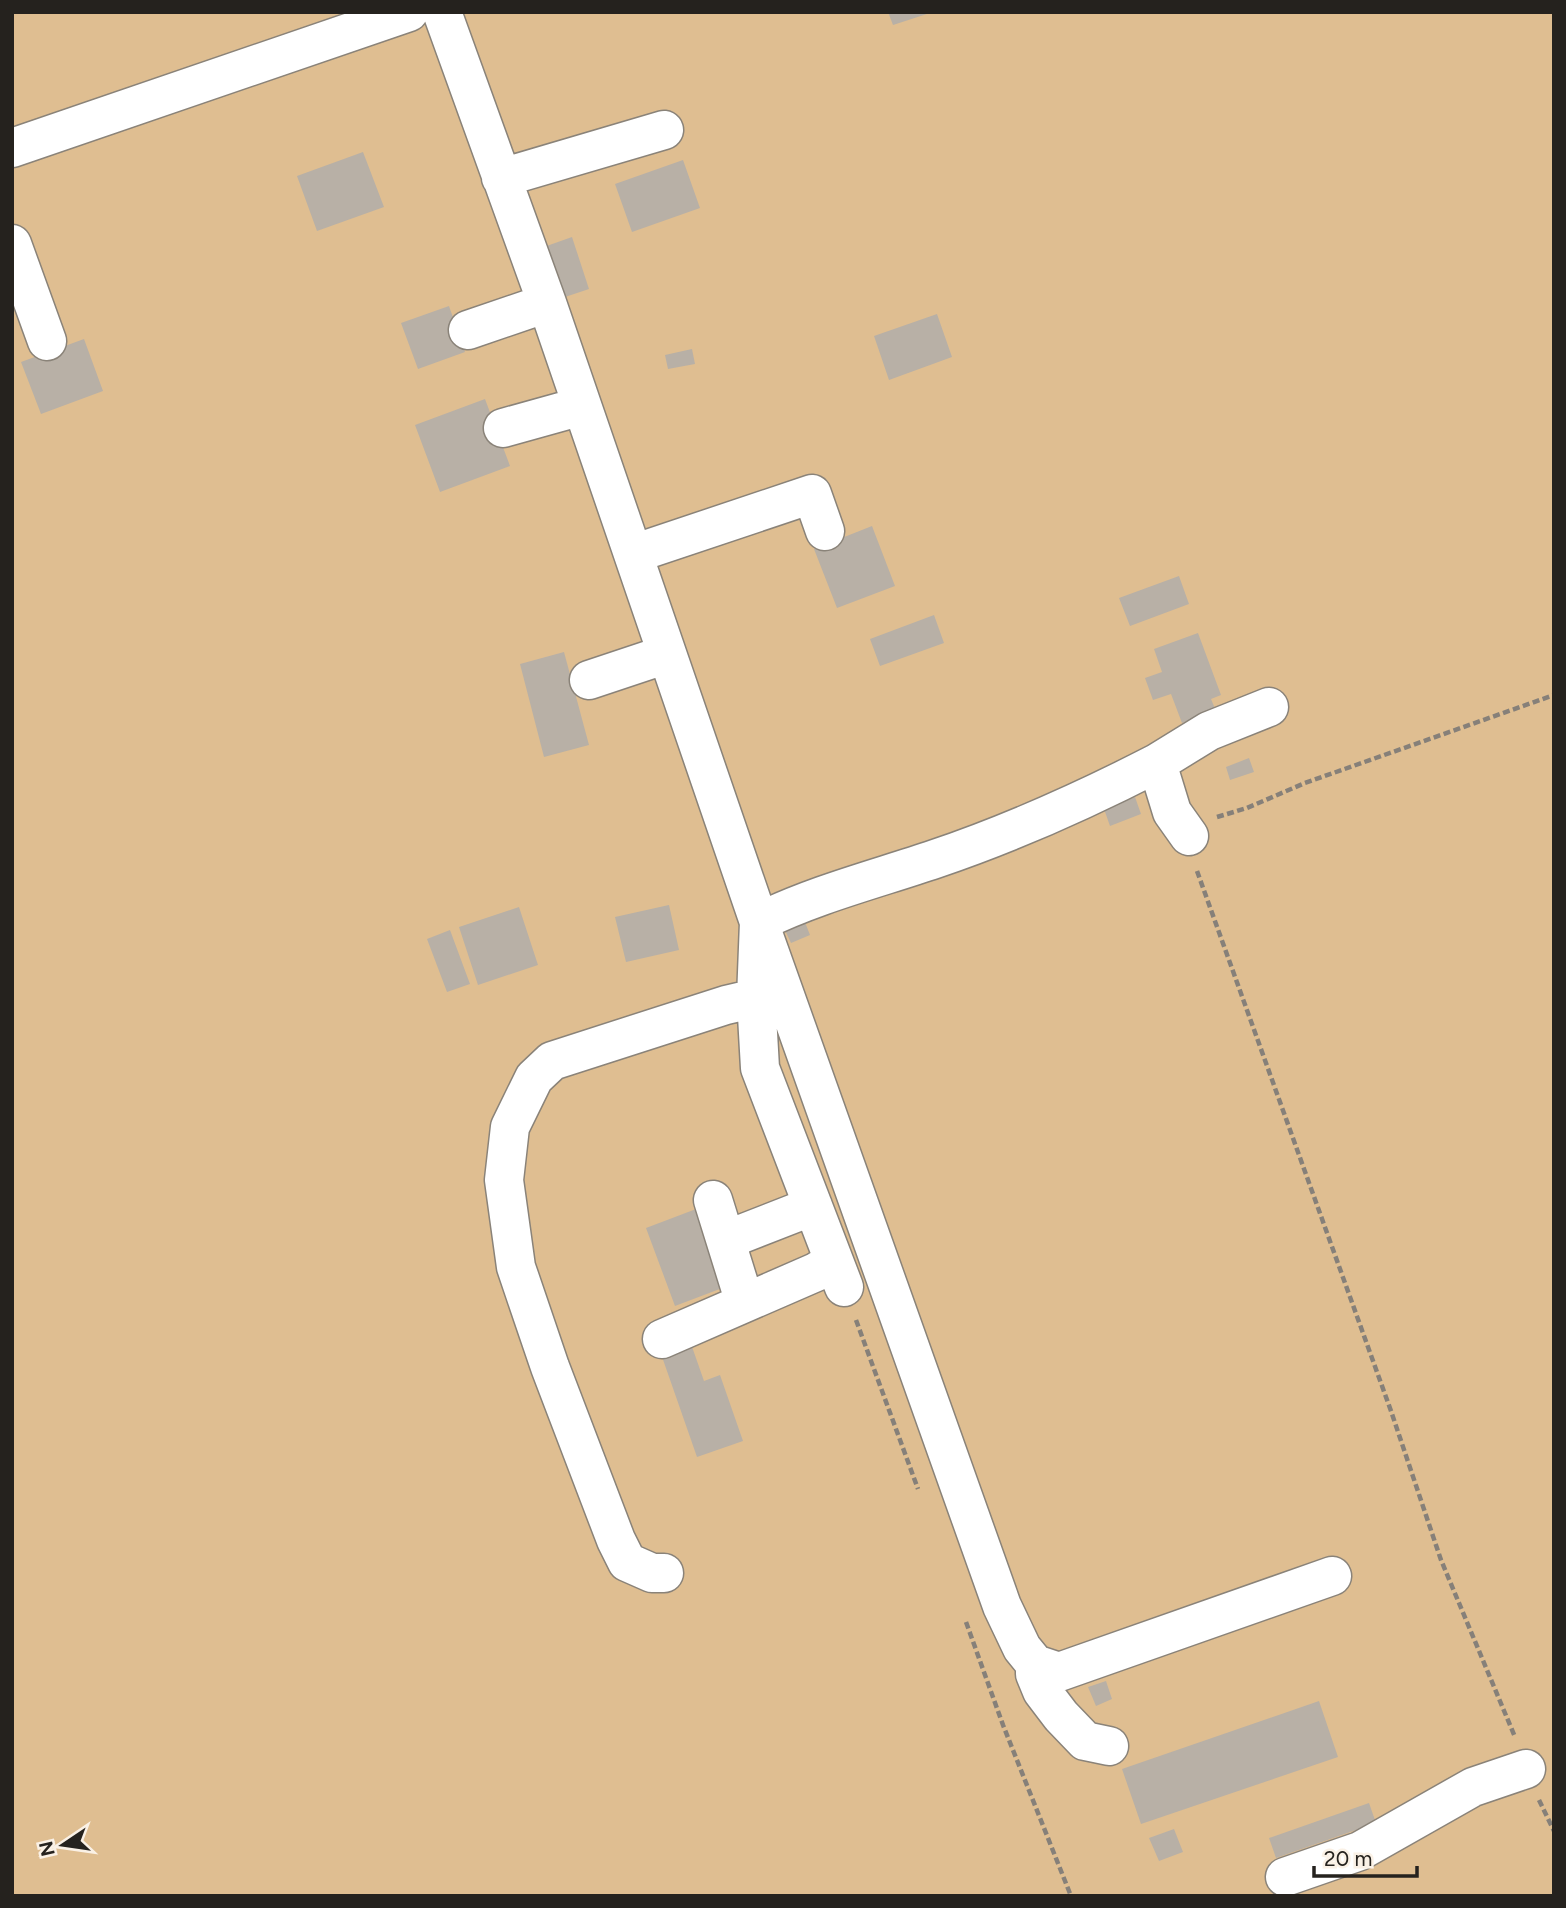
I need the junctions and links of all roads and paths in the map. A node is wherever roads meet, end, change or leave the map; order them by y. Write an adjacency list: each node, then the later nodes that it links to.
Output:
1 (333, 12): 4 (street)
2 (409, 12): 6 (street)
3 (442, 12): 7 (street)
4 (12, 125)
5 (664, 130): 7 (street)
6 (12, 148)
7 (501, 178): 9 (street)
8 (12, 244): 11 (street)
9 (547, 303): 10 (street); 12 (street)
10 (468, 330)
11 (47, 341)
12 (582, 406): 13 (street); 15 (street)
13 (503, 428)
14 (825, 531): 15 (street)
15 (633, 554): 16 (street)
16 (667, 654): 17 (street); 22 (street)
17 (589, 680)
18 (1554, 695): 21 (path)
19 (1269, 707): 20 (street)
20 (1157, 763): 21 (street); 22 (street)
21 (1189, 836): 33 (path)
22 (759, 922): 23 (street); 31 (street)
23 (756, 998): 25 (street); 29 (street)
24 (713, 1200): 26 (street)
25 (813, 1206): 26 (street); 28 (street)
26 (726, 1240): 27 (street)
27 (740, 1287)
28 (662, 1339)
29 (664, 1573)
30 (1332, 1576): 31 (street)
31 (1035, 1664): 32 (street)
32 (1109, 1746)
33 (1501, 1777): 34 (path); 35 (street)
34 (1554, 1831)
35 (1285, 1877)

